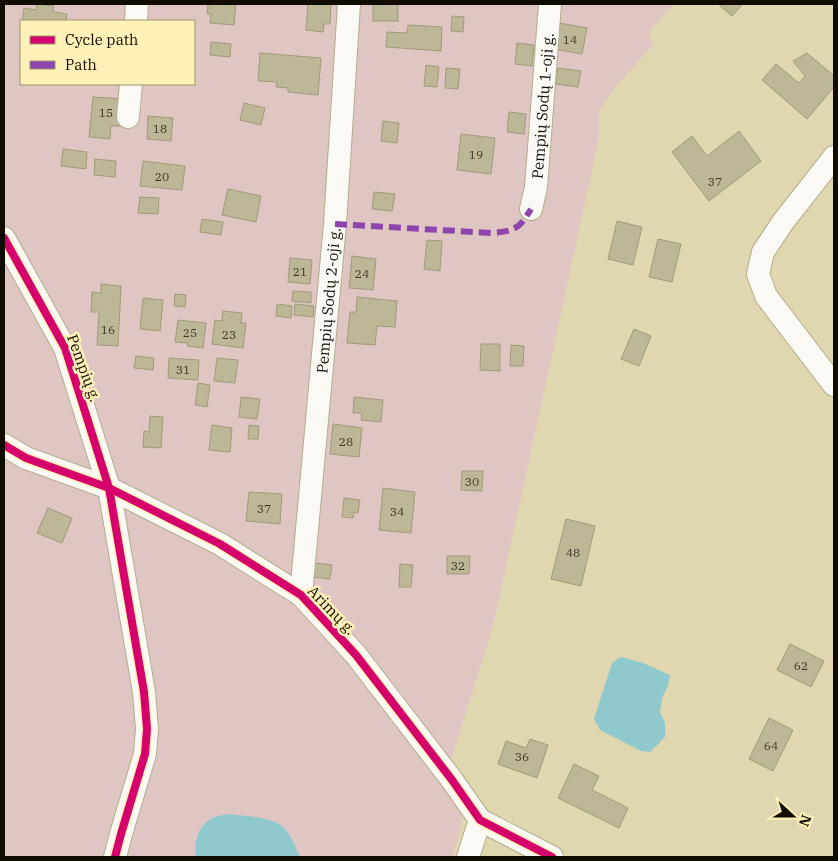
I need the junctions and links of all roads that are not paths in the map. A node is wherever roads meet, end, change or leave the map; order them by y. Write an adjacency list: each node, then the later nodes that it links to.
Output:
1 (137, 4): 4 (street)
2 (349, 4): 13 (street, Pempių Sodų 2-oji g.)
3 (550, 4): 8 (street, Pempių Sodų 1-oji g.)
4 (136, 20)
5 (131, 85): 6 (street)
6 (128, 117)
7 (834, 157): 10 (street)
8 (531, 209)
9 (4, 238): 12 (street, Pempių g.)
10 (834, 385)
11 (4, 445): 12 (street, Arimų g.)
12 (109, 488): 13 (street, Arimų g.); 15 (street, Pempių g.)
13 (301, 596): 14 (street, Arimų g.)
14 (480, 820): 16 (street); 17 (street, Arimų g.)
15 (115, 857)
16 (468, 857)
17 (552, 857)

